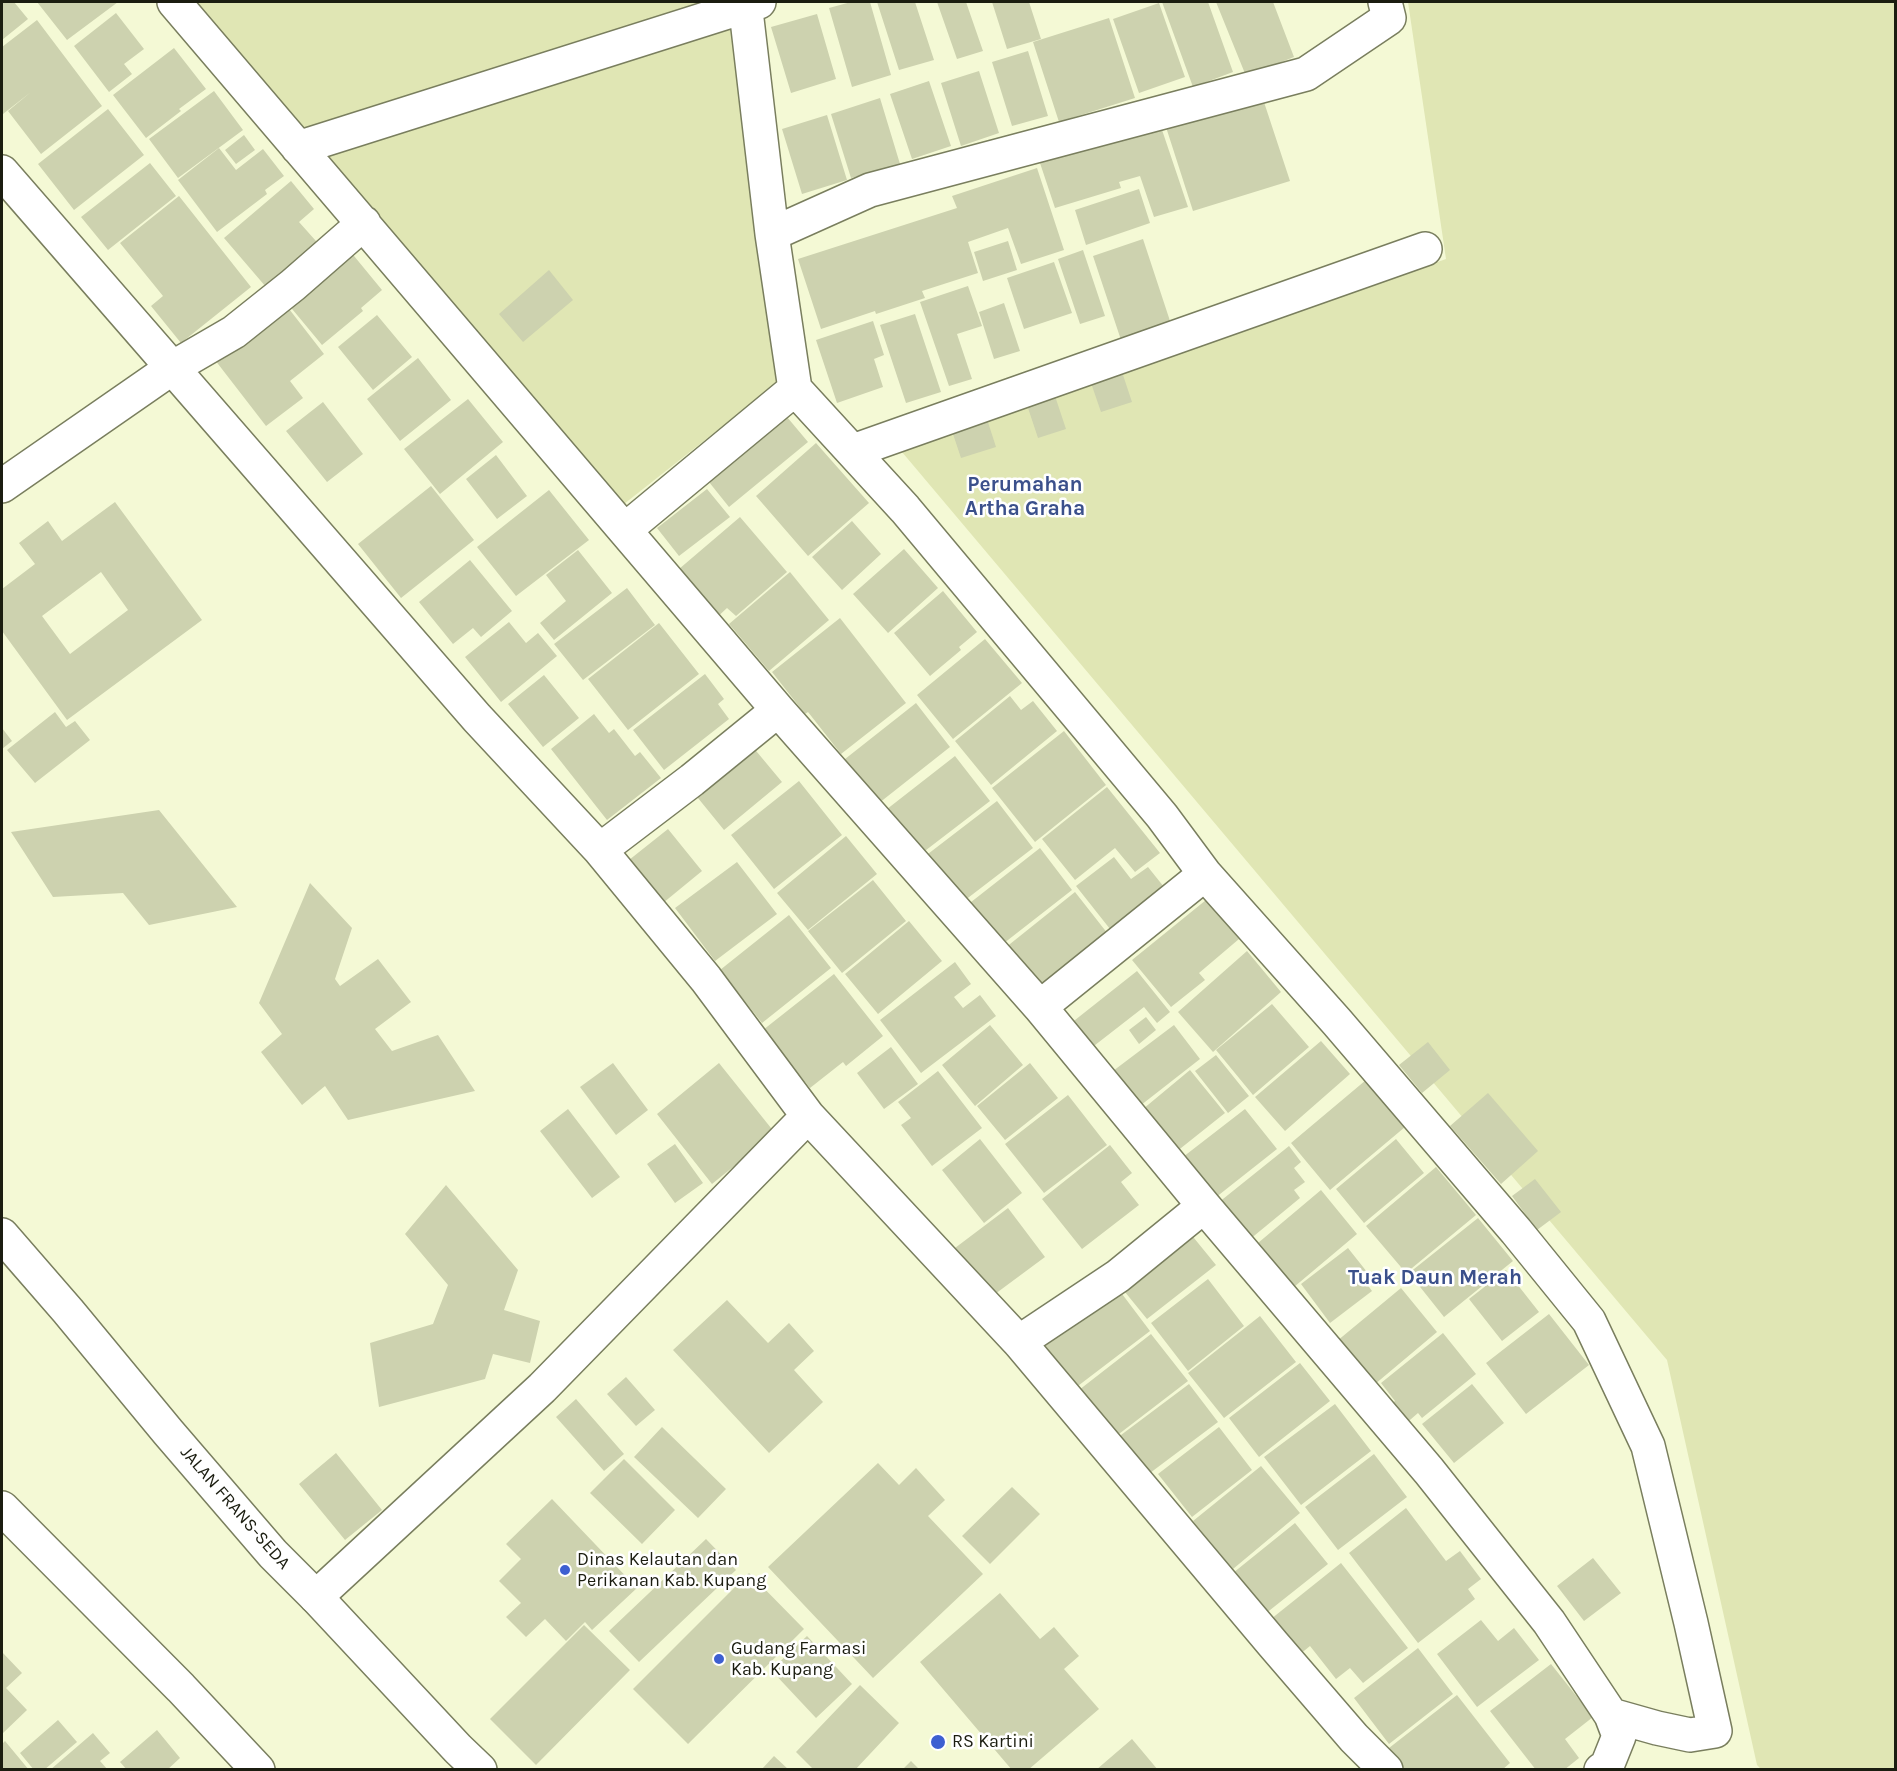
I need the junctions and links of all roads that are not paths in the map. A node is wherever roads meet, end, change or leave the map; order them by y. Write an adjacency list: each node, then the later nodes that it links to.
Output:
1 (174, 2): 4 (street)
2 (1385, 2): 7 (street)
3 (750, 3): 4 (street); 7 (street)
4 (298, 148): 6 (street)
5 (2, 172): 9 (street)
6 (364, 223): 9 (street); 13 (street)
7 (772, 234): 10 (street)
8 (1425, 249): 11 (street)
9 (172, 368): 12 (street); 15 (street)
10 (795, 389): 11 (street); 13 (street)
11 (853, 451): 16 (street)
12 (2, 486)
13 (626, 529): 14 (street)
14 (778, 710): 15 (street); 17 (street)
15 (600, 850): 18 (street)
16 (1204, 874): 17 (street); 24 (street)
17 (1040, 1007): 19 (street)
18 (808, 1116): 21 (street); 23 (street)
19 (1204, 1206): 21 (street); 24 (street)
20 (2, 1235): 23 (street, JALAN FRANS-SEDA)
21 (1019, 1342): 27 (street)
22 (2, 1508): 25 (street)
23 (316, 1597): 26 (street, JALAN FRANS-SEDA)
24 (1611, 1715): 28 (street)
25 (258, 1770)
26 (480, 1770)
27 (1386, 1770)
28 (1601, 1770)

